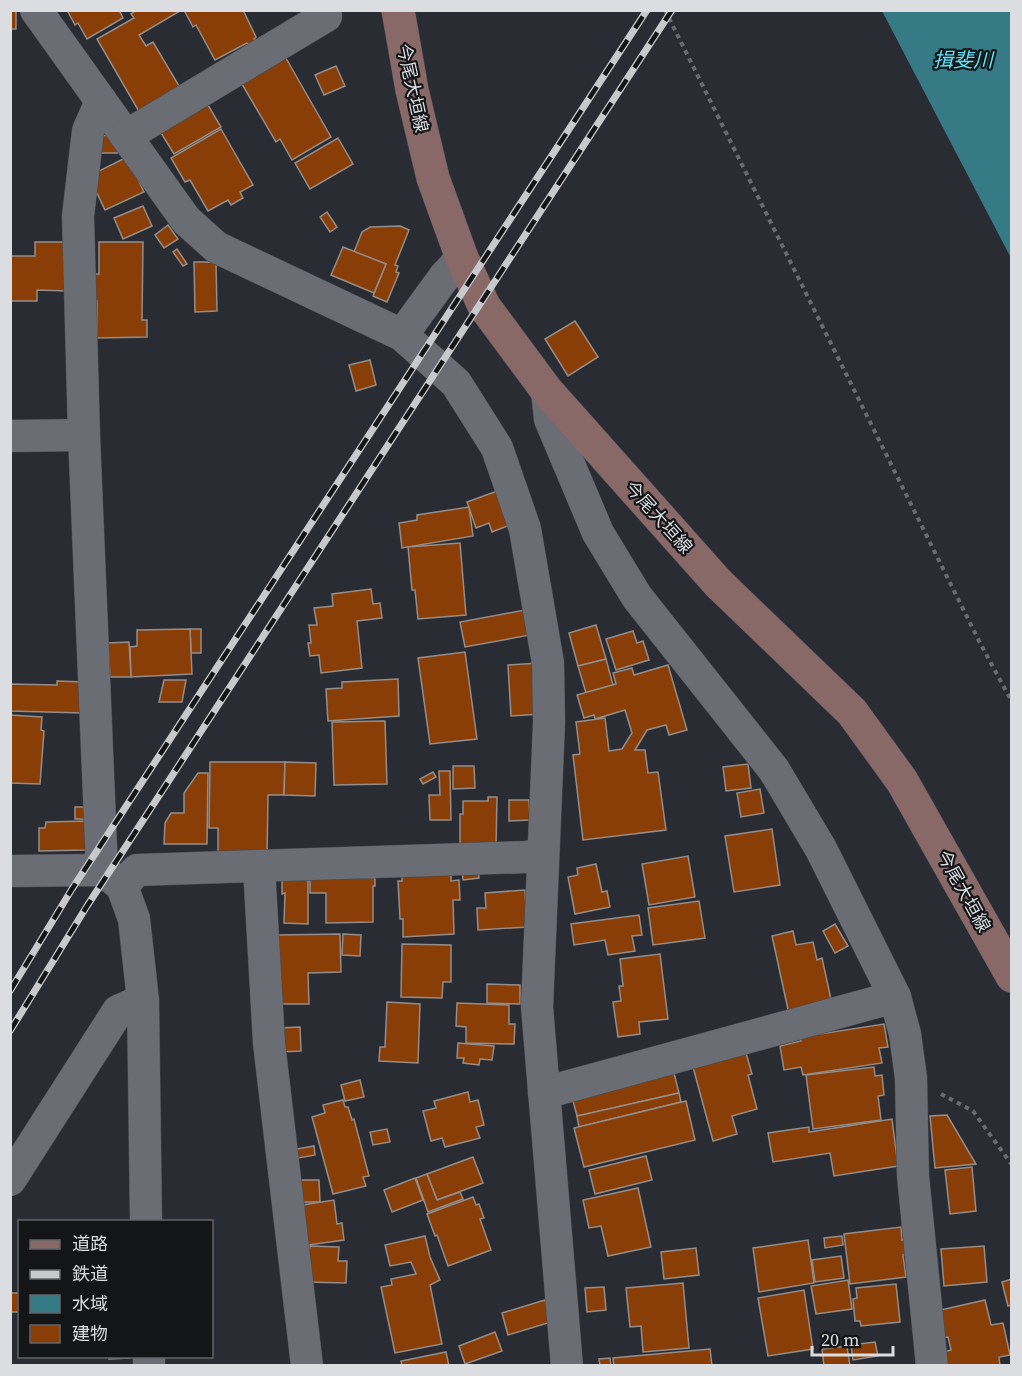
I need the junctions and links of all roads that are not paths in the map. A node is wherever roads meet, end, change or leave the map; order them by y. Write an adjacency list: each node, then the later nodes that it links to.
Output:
1 (36, 10): 4 (street)
2 (398, 10): 6 (main road, 今尾大垣線)
3 (326, 16): 5 (street)
4 (101, 101): 5 (street); 9 (street)
5 (126, 136): 7 (street)
6 (462, 258): 7 (street); 8 (main road, 今尾大垣線)
7 (402, 335): 11 (street)
8 (547, 391): 15 (main road, 今尾大垣線); 16 (street)
9 (84, 435): 10 (street); 14 (street)
10 (10, 436)
11 (543, 853): 12 (street); 18 (street)
12 (259, 867): 14 (street); 21 (street)
13 (10, 871): 14 (street)
14 (112, 878): 17 (street)
15 (1011, 975)
16 (895, 997): 18 (street); 23 (street)
17 (143, 1000): 19 (street); 20 (street)
18 (544, 1093): 22 (street)
19 (10, 1180)
20 (146, 1220)
21 (307, 1365)
22 (567, 1365)
23 (932, 1365)

